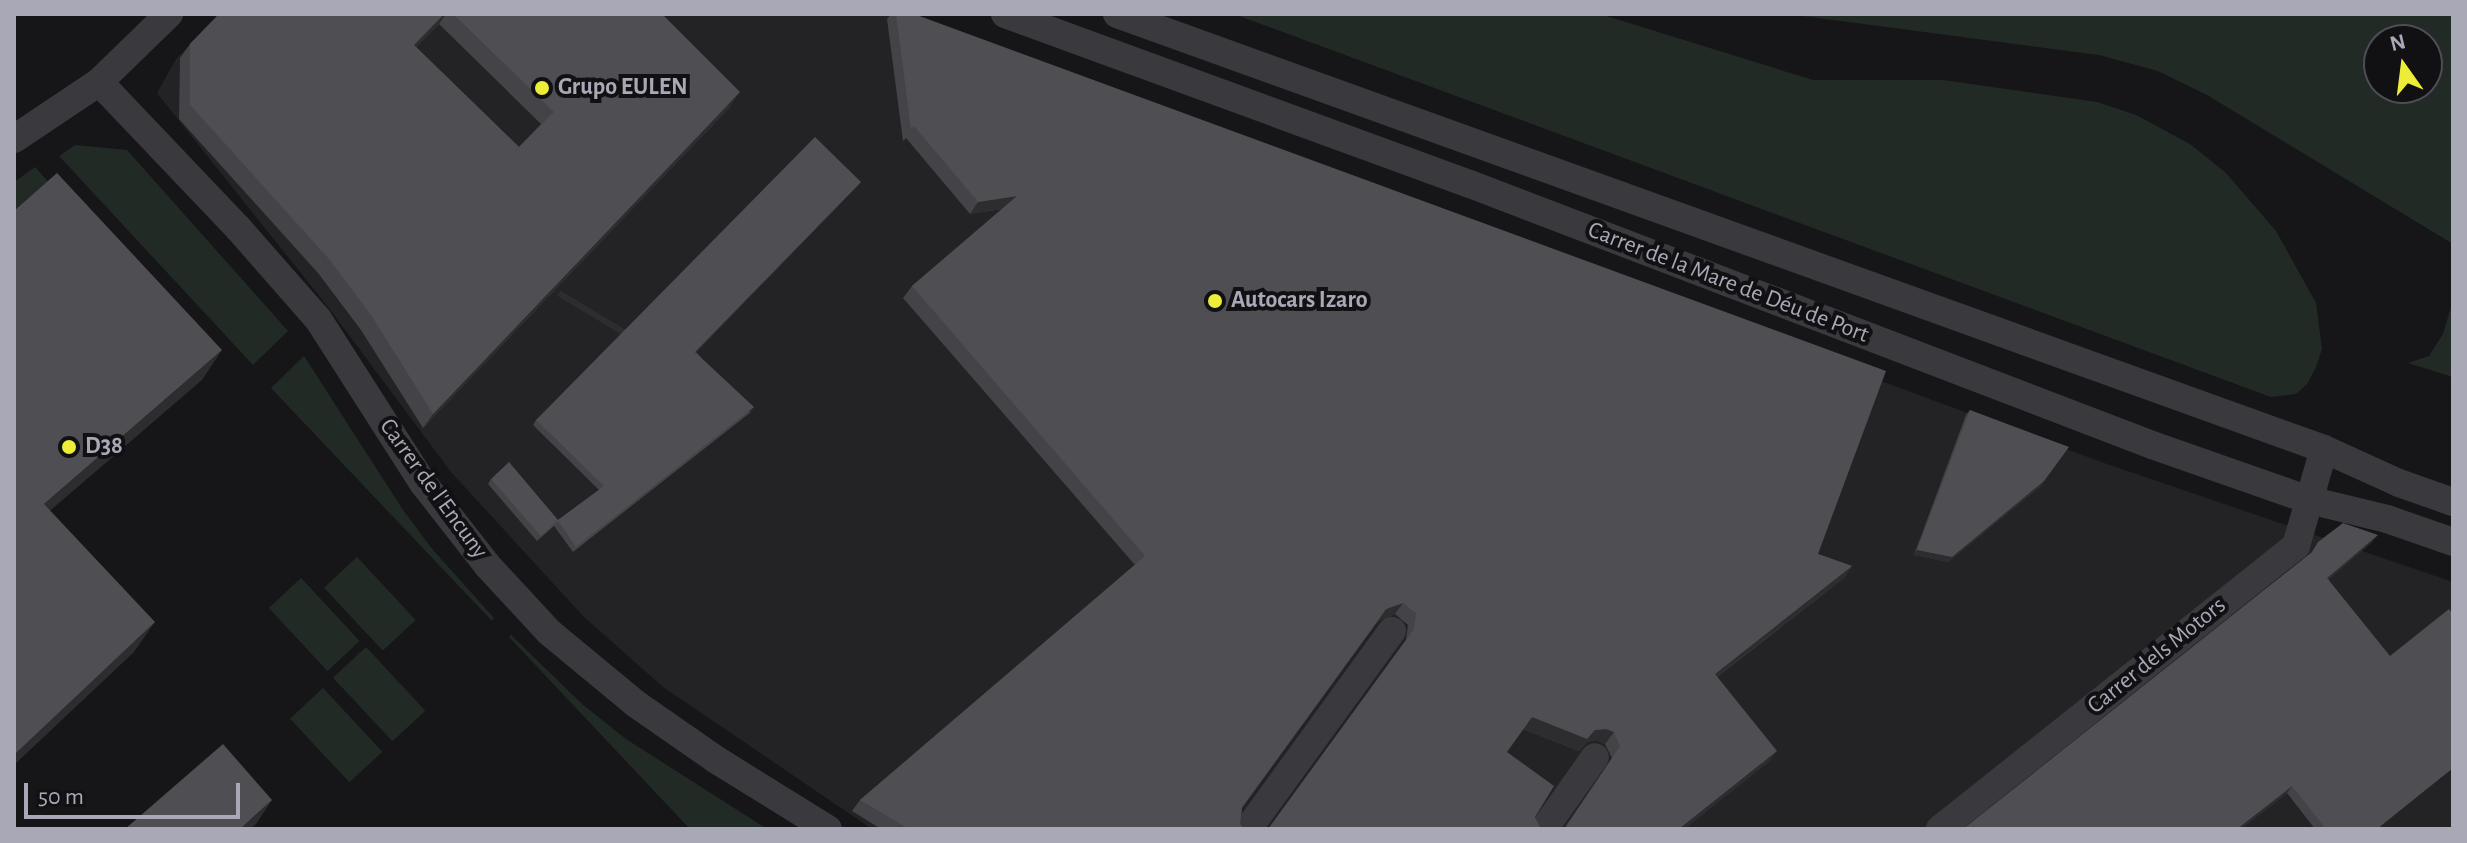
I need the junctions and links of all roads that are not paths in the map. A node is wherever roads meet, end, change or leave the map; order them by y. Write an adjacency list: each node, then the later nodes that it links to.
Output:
1 (169, 14): 4 (street)
2 (1005, 14): 7 (street, Carrer de la Mare de Déu de Port)
3 (1117, 14): 6 (street, Carrer de la Mare de Déu de Port)
4 (99, 82): 5 (street); 12 (street, Carrer de l'Encuny)
5 (14, 139)
6 (2324, 449): 7 (street, Carrer dels Motors); 8 (street, Carrer de la Mare de Déu de Port)
7 (2309, 500): 9 (street, Carrer de la Mare de Déu de Port); 15 (street, Carrer dels Motors)
8 (2453, 502)
9 (2453, 542)
10 (1392, 631): 13 (street)
11 (1595, 757): 14 (street)
12 (828, 829)
13 (1248, 829)
14 (1544, 829)
15 (1940, 829)

